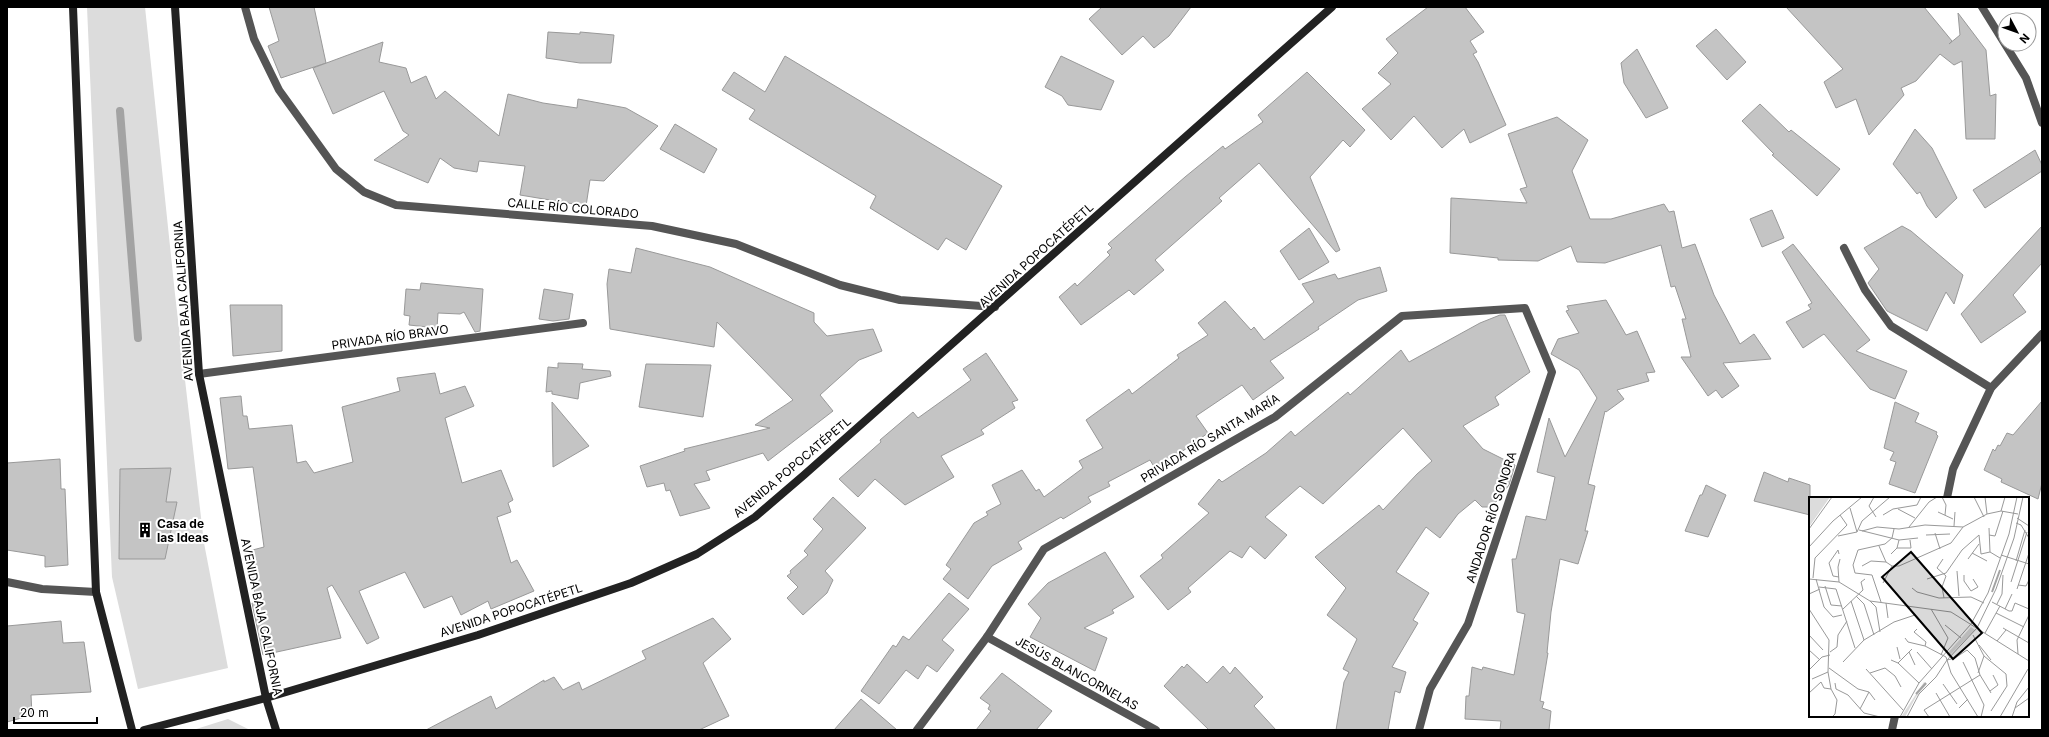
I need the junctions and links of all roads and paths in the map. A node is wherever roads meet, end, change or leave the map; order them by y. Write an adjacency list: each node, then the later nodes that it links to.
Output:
1 (73, 7): 16 (main road)
2 (175, 7): 12 (main road, AVENIDA BAJA CALIFORNIA)
3 (245, 7): 8 (street, CALLE RÍO COLORADO)
4 (1332, 7): 8 (main road, AVENIDA POPOCATÉPETL)
5 (1982, 7): 6 (street)
6 (2042, 123)
7 (1844, 248): 13 (street)
8 (994, 308): 18 (main road, AVENIDA POPOCATÉPETL)
9 (1524, 308): 17 (street, PRIVADA RÍO SANTA MARÍA); 25 (street, ANDADOR RÍO SONORA)
10 (583, 323): 12 (street, PRIVADA RÍO BRAVO)
11 (2042, 334): 13 (street)
12 (200, 374): 18 (main road, AVENIDA BAJA CALIFORNIA)
13 (1991, 388): 14 (street)
14 (1947, 497)
15 (7, 582): 16 (street)
16 (96, 592): 20 (main road)
17 (987, 637): 23 (street, PRIVADA RÍO SANTA MARÍA); 24 (street, JESÚS BLANCORNELAS)
18 (266, 698): 21 (main road, AVENIDA POPOCATÉPETL); 22 (main road, AVENIDA BAJA CALIFORNIA)
19 (1895, 717): 26 (street)
20 (132, 730)
21 (144, 730)
22 (276, 730)
23 (917, 730)
24 (1156, 730)
25 (1419, 730)
26 (1892, 730)

